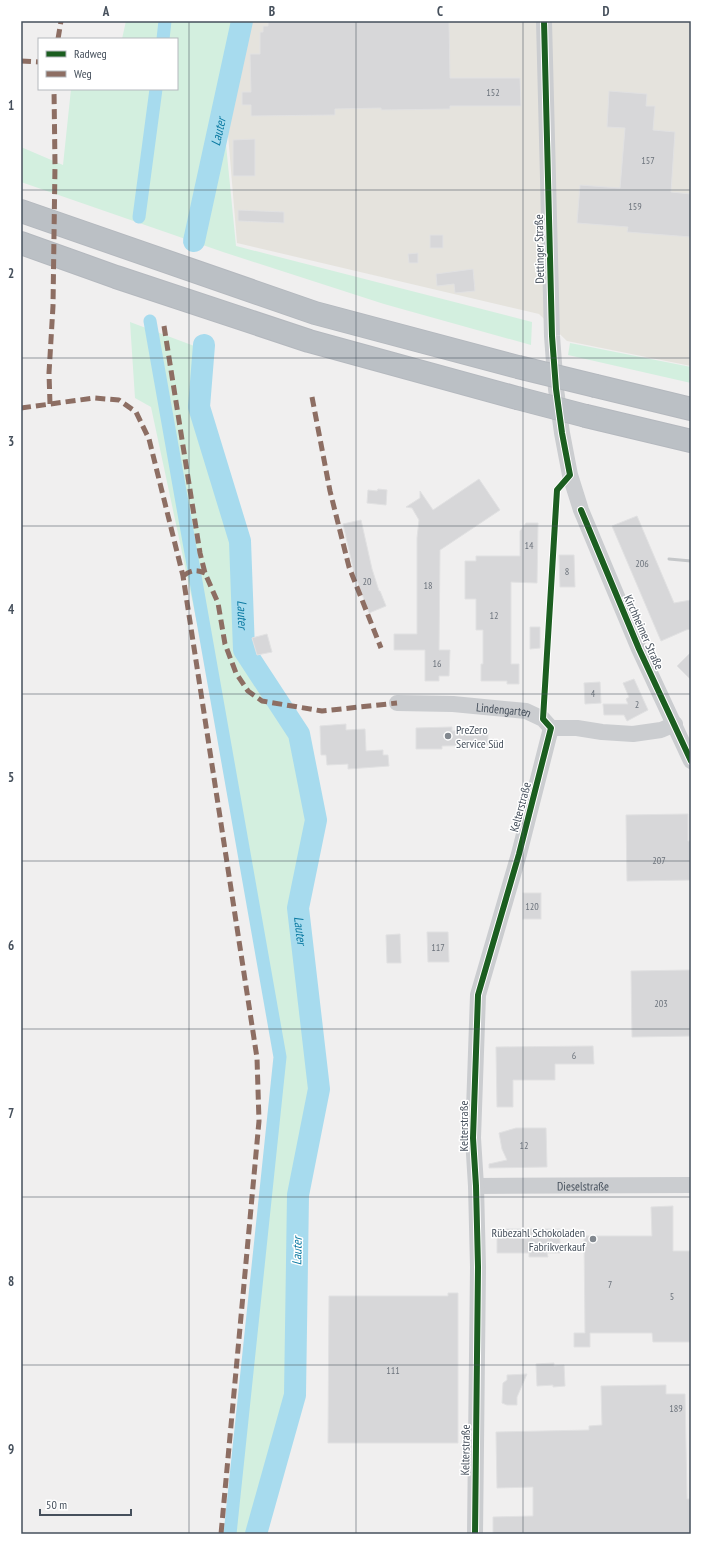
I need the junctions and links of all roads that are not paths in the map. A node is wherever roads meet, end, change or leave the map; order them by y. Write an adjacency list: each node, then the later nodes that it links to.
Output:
1 (544, 21): 6 (street, Dettinger Straße)
2 (21, 211): 4 (highway, bridge)
3 (21, 244): 5 (highway, bridge)
4 (691, 409)
5 (691, 441)
6 (581, 510): 8 (street, Kirchheimer Straße)
7 (397, 704): 9 (street, Lindengarten)
8 (675, 724): 9 (street); 10 (street, Kirchheimer Straße)
9 (551, 728): 12 (street, Kelterstraße)
10 (691, 761)
11 (691, 1185): 12 (street, Dieselstraße)
12 (476, 1186): 13 (street, Kelterstraße)
13 (474, 1534)

